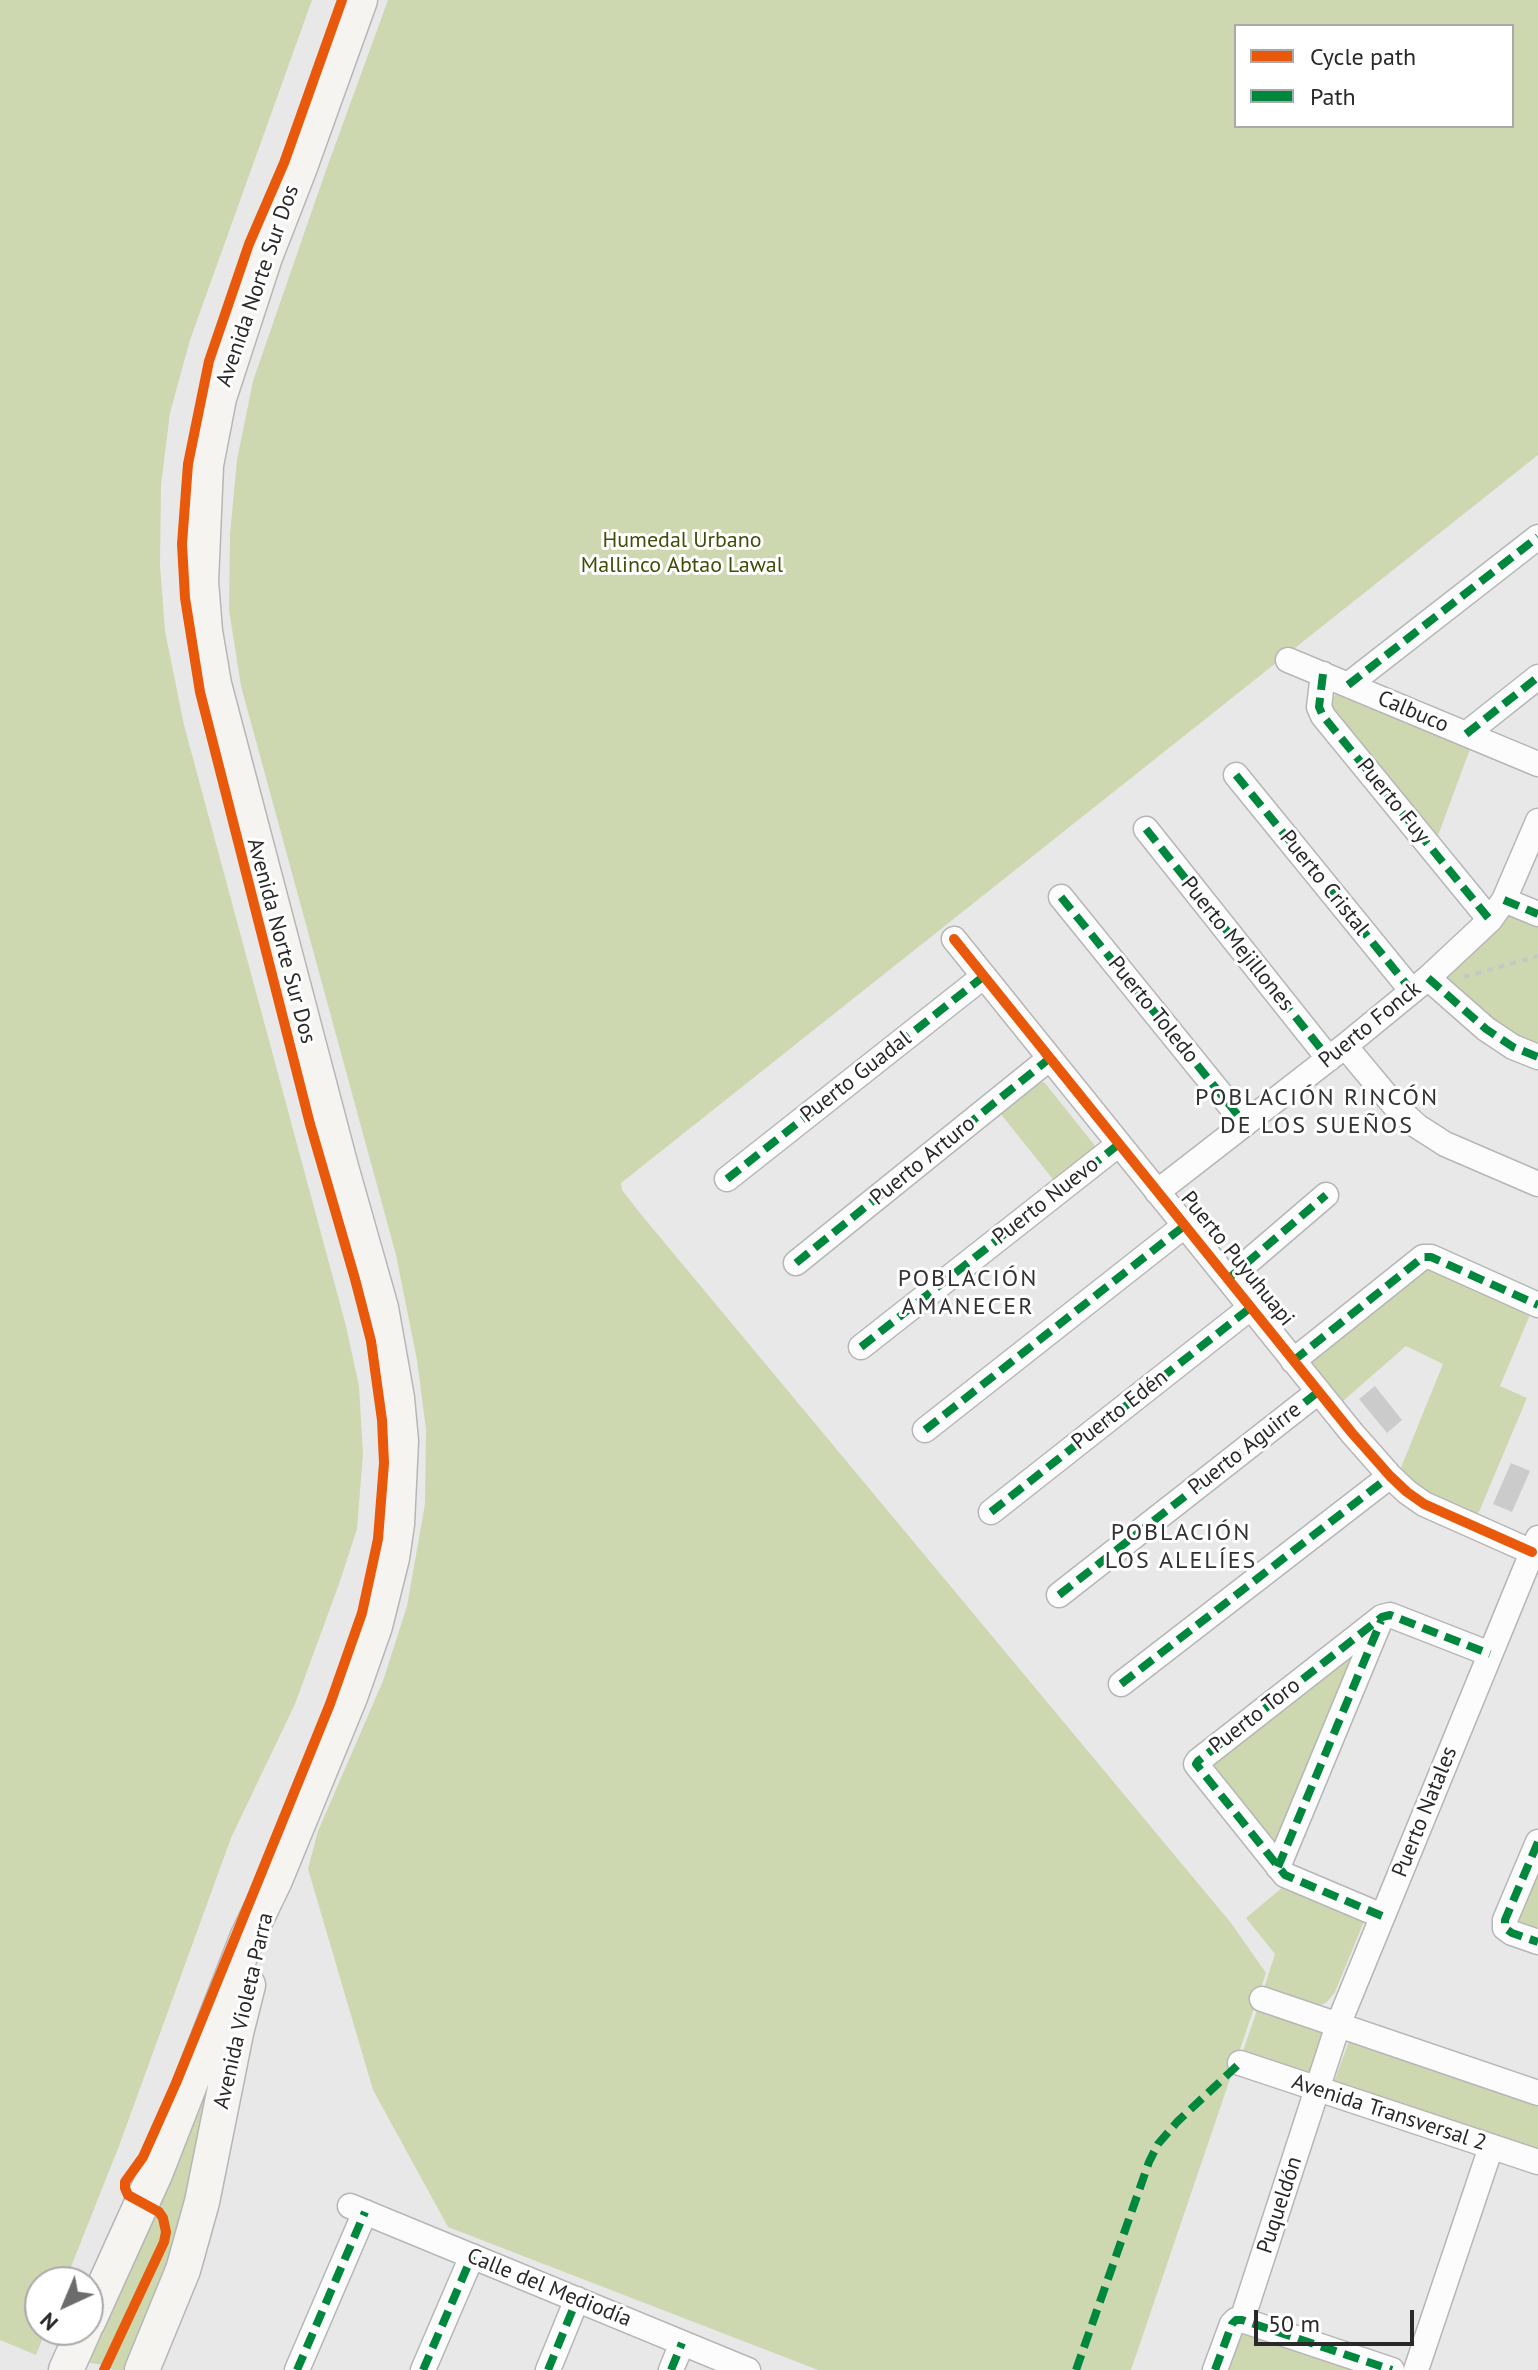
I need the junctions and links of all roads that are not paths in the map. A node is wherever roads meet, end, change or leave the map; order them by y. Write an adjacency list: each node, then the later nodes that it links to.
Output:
1 (360, 0): 45 (main road, Avenida Norte Sur Dos)
2 (1538, 537): 6 (street)
3 (1288, 660): 4 (street, Calbuco)
4 (1323, 674): 6 (street, Calbuco); 13 (street, Puerto Fuy)
5 (1538, 677): 7 (street)
6 (1348, 685): 7 (street, Calbuco)
7 (1466, 734): 8 (street, Calbuco)
8 (1538, 764)
9 (1236, 775): 17 (street, Puerto Cristal)
10 (1538, 821): 13 (street, Puerto Fonck)
11 (1146, 829): 18 (street, Puerto Mejillones)
12 (1061, 897): 21 (street, Puerto Toledo)
13 (1497, 910): 14 (street); 17 (street, Puerto Fonck)
14 (1538, 914)
15 (954, 939): 16 (street, Puerto Puyuhuapi)
16 (984, 976): 20 (street, Puerto Puyuhuapi); 23 (street, Puerto Guadal)
17 (1425, 984): 18 (street, Puerto Fonck); 19 (street, Puerto Cristal)
18 (1337, 1052): 21 (street, Puerto Fonck); 24 (street, Puerto Mejillones)
19 (1538, 1057)
20 (1050, 1058): 22 (street, Puerto Puyuhuapi); 28 (street, Puerto Arturo)
21 (1245, 1124): 25 (street, Puerto Fonck)
22 (1119, 1144): 25 (street, Puerto Puyuhuapi); 32 (street, Puerto Nuevo)
23 (727, 1179)
24 (1538, 1184)
25 (1157, 1192): 27 (street, Puerto Puyuhuapi)
26 (1326, 1195): 29 (street)
27 (1184, 1226): 29 (street, Puerto Puyuhuapi); 35 (street)
28 (796, 1263)
29 (1228, 1279): 31 (street, Puerto Puyuhuapi)
30 (1538, 1305): 33 (street)
31 (1250, 1308): 33 (street, Puerto Puyuhuapi); 37 (street, Puerto Edén)
32 (861, 1347)
33 (1293, 1361): 34 (street, Puerto Puyuhuapi)
34 (1318, 1392): 36 (street, Puerto Puyuhuapi); 39 (street, Puerto Aguirre)
35 (925, 1430)
36 (1390, 1476): 38 (street, Puerto Puyuhuapi); 42 (street)
37 (991, 1512)
38 (1535, 1545): 41 (street, Puerto Natales)
39 (1059, 1595)
40 (1382, 1617): 41 (street); 44 (street); 44 (street, Puerto Toro)
41 (1490, 1654): 46 (street, Puerto Natales)
42 (1121, 1684)
43 (1538, 1842): 47 (street)
44 (1278, 1867): 46 (street, Puerto Toro)
45 (275, 1880): 56 (main road, Avenida Violeta Parra); 62 (main road, Avenida Violeta Parra)
46 (1382, 1916): 49 (street, Puerto Natales)
47 (1538, 1942)
48 (1262, 1999): 49 (street)
49 (1338, 2025): 51 (street, Puerto Natales); 52 (street)
50 (1240, 2063): 51 (street, Avenida Transversal 2)
51 (1318, 2089): 53 (street, Avenida Transversal 2); 58 (street, Puqueldón)
52 (1538, 2093)
53 (1491, 2147): 54 (street, Avenida Transversal 2); 70 (street)
54 (1538, 2162)
55 (472, 2256): 57 (street, Calle del Mediodía); 63 (street, Calle del Mediodía); 64 (street)
56 (104, 2287)
57 (577, 2299): 59 (street, Calle del Mediodía); 65 (street)
58 (1242, 2320): 68 (street, Puqueldón); 69 (street)
59 (682, 2343): 66 (street); 67 (street, Calle del Mediodía)
60 (77, 2346): 61 (main road)
61 (66, 2370)
62 (142, 2370)
63 (297, 2370)
64 (423, 2370)
65 (548, 2370)
66 (671, 2370)
67 (748, 2370)
68 (1215, 2370)
69 (1392, 2370)
70 (1416, 2370)

